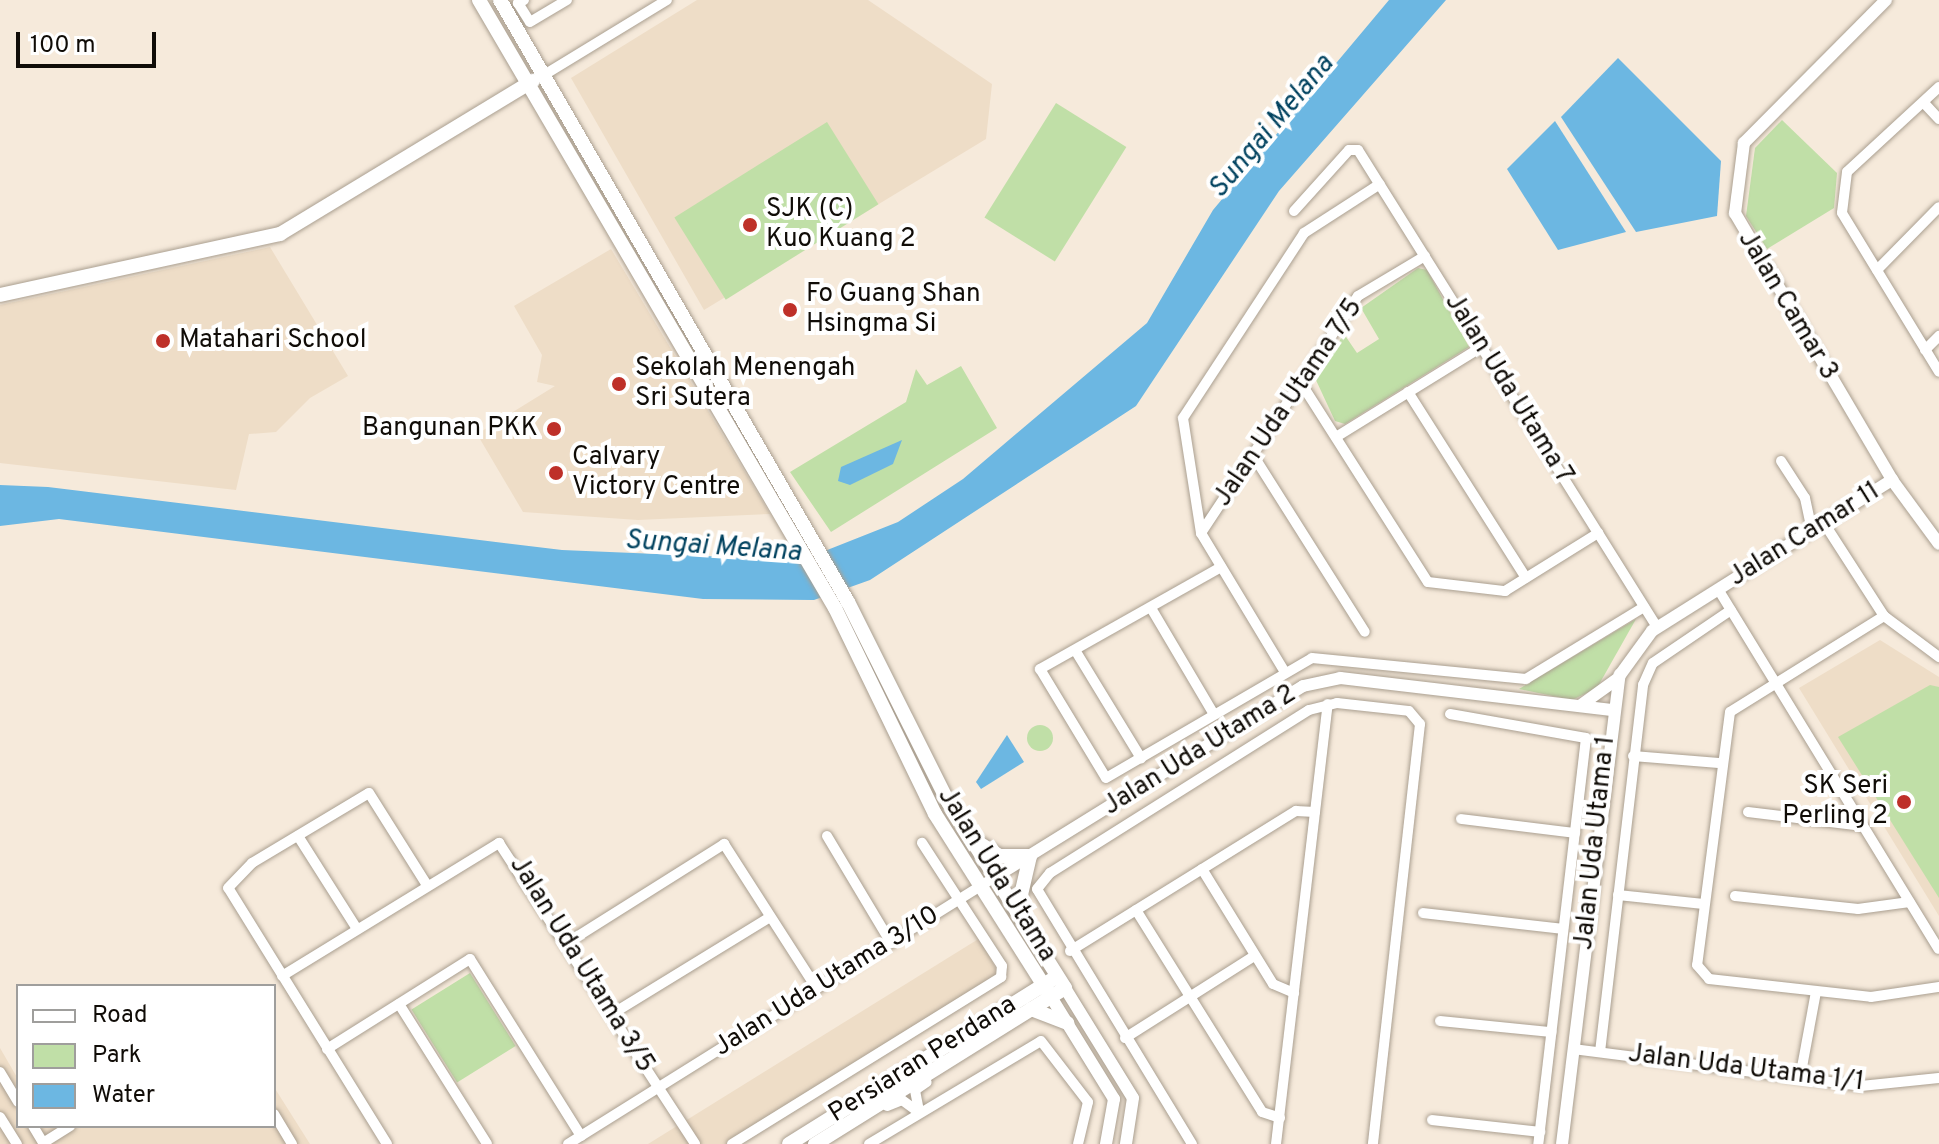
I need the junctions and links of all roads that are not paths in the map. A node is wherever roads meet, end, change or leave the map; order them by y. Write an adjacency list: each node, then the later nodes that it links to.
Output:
1 (479, 0): 8 (main road)
2 (500, 0): 7 (main road)
3 (524, 0): 4 (street)
4 (567, 0)
5 (667, 0): 7 (street)
6 (1886, 0): 27 (street, Jalan Camar 3)
7 (544, 75): 8 (main road); 33 (main road)
8 (528, 84): 17 (main road); 33 (main road)
9 (1939, 87): 10 (street)
10 (1924, 103): 11 (street); 16 (street)
11 (1939, 119)
12 (1380, 184): 14 (street, Jalan Uda Utama 7); 15 (street, Jalan Uda Utama 7); 30 (street)
13 (1939, 207): 16 (street)
14 (1294, 211)
15 (1425, 256): 19 (street, Jalan Uda Utama 7); 22 (street, Jalan Uda Utama 7/5)
16 (1877, 270): 20 (street)
17 (0, 295)
18 (1939, 336): 20 (street)
19 (1482, 347): 23 (street); 31 (street, Jalan Uda Utama 7)
20 (1925, 350): 21 (street)
21 (1939, 372)
22 (1301, 383): 24 (street); 25 (street, Jalan Uda Utama 7/5)
23 (1408, 392): 24 (street); 35 (street)
24 (1336, 437): 35 (street)
25 (1253, 455): 30 (street, Jalan Uda Utama 7/5); 43 (street)
26 (1781, 461): 29 (street)
27 (1892, 480): 28 (street, Jalan Camar 11); 32 (street, Jalan Camar 3)
28 (1824, 523): 29 (street, Jalan Camar 11); 41 (street)
29 (1812, 530): 36 (street, Jalan Camar 11)
30 (1201, 533): 34 (street)
31 (1598, 533): 35 (street); 38 (street, Jalan Uda Utama 7)
32 (1939, 544)
33 (809, 549): 37 (main road)
34 (1221, 567): 39 (street); 46 (street)
35 (1526, 578)
36 (1718, 589): 40 (street); 42 (street, Jalan Uda Utama 1)
37 (842, 605): 65 (main road, Jalan Uda Utama); 71 (main road, Jalan Uda Utama)
38 (1644, 607): 42 (street, Jalan Uda Utama 7); 46 (street)
39 (1151, 608): 44 (street); 52 (street)
40 (1731, 610): 48 (street); 55 (street, Jalan Uda Utama 1/1)
41 (1884, 616): 45 (street); 48 (street)
42 (1657, 627): 47 (street, Jalan Uda Utama 1)
43 (1365, 632)
44 (1075, 650): 56 (street); 56 (street)
45 (1939, 657)
46 (1283, 669): 52 (street)
47 (1620, 675): 50 (street); 51 (street, Jalan Uda Utama 1)
48 (1776, 683): 57 (street); 61 (street)
49 (1328, 704): 58 (street); 86 (street); 139 (street)
50 (1578, 706): 51 (street, Jalan Uda Utama 2); 54 (street); 67 (street, Jalan Uda Utama 2)
51 (1612, 710): 54 (street, Jalan Uda Utama 1)
52 (1212, 711): 56 (street)
53 (1450, 714): 62 (street)
54 (1608, 744): 105 (street, Jalan Uda Utama 1)
55 (1633, 756): 57 (street); 72 (street, Jalan Uda Utama 1/1)
56 (1141, 758)
57 (1719, 763): 76 (street)
58 (1315, 812): 68 (street); 95 (street)
59 (1748, 812): 61 (street)
60 (1461, 819): 62 (street)
61 (1863, 826): 75 (street)
62 (1575, 833): 82 (street)
63 (298, 836): 70 (street); 81 (street); 89 (street)
64 (827, 836): 84 (street)
65 (970, 837): 67 (main road); 69 (main road, Jalan Uda Utama)
66 (922, 843): 74 (street)
67 (1030, 856): 69 (street, Jalan Uda Utama 2); 78 (main road)
68 (1202, 869): 77 (street); 87 (street)
69 (995, 877): 71 (street, Jalan Uda Utama 3/10); 78 (main road, Jalan Uda Utama)
70 (427, 885): 81 (street, Jalan Uda Utama 3/5); 83 (street, Jalan Uda Utama 3/5)
71 (981, 886): 74 (street, Jalan Uda Utama 3/10); 88 (main road, Jalan Uda Utama)
72 (1618, 895): 76 (street); 106 (street, Jalan Uda Utama 1/1)
73 (1735, 896): 75 (street)
74 (960, 900): 84 (street, Jalan Uda Utama 3/10); 130 (street)
75 (1910, 902): 85 (street)
76 (1704, 904): 94 (street)
77 (1136, 910): 86 (street); 96 (street)
78 (1017, 912): 90 (main road, Jalan Uda Utama)
79 (1423, 913): 82 (street)
80 (770, 917): 83 (street); 92 (street); 99 (street)
81 (357, 929): 89 (street, Jalan Uda Utama 3/5)
82 (1563, 929): 102 (street)
83 (567, 943): 99 (street, Jalan Uda Utama 3/5)
84 (891, 943): 92 (street, Jalan Uda Utama 3/10)
85 (1939, 949)
86 (1070, 951): 103 (street)
87 (1254, 956): 95 (street); 96 (street)
88 (1028, 960): 93 (main road, Jalan Uda Utama); 97 (main road)
89 (282, 976): 104 (street)
90 (1062, 982): 93 (main road, Persiaran Perdana); 136 (street, Jalan Uda Utama)
91 (1939, 987): 94 (street)
92 (817, 989): 111 (street, Jalan Uda Utama 3/10)
93 (1047, 991): 97 (main road, Persiaran Perdana); 101 (street, Jalan Uda Utama)
94 (1816, 992): 109 (street)
95 (1294, 993): 116 (street)
96 (1190, 997): 103 (street); 116 (street)
97 (1028, 1002): 101 (main road); 107 (main road, Persiaran Perdana); 131 (main road, Persiaran Perdana)
98 (399, 1004): 104 (street); 121 (street); 127 (street)
99 (612, 1014): 111 (street, Jalan Uda Utama 3/5)
100 (1440, 1021): 102 (street)
101 (1067, 1023): 135 (street, Jalan Uda Utama)
102 (1551, 1032): 120 (street)
103 (1125, 1038): 137 (street)
104 (327, 1049): 126 (street)
105 (1573, 1049): 106 (street, Jalan Uda Utama 1/1); 141 (street, Jalan Uda Utama 1)
106 (1600, 1052): 109 (street, Jalan Uda Utama 1/1)
107 (961, 1053): 113 (street); 118 (main road, Persiaran Perdana)
108 (0, 1072): 112 (street)
109 (1800, 1078): 110 (street, Jalan Uda Utama 1/1)
110 (1939, 1078)
111 (659, 1087): 121 (street, Jalan Uda Utama 3/10); 129 (street, Jalan Uda Utama 3/5)
112 (16, 1099)
113 (920, 1113): 118 (street); 133 (street); 134 (street)
114 (0, 1117): 124 (street)
115 (276, 1118): 122 (street)
116 (1280, 1118): 138 (street)
117 (1432, 1120): 120 (street)
118 (840, 1128): 132 (main road, Persiaran Perdana)
119 (65, 1129): 123 (street); 125 (street)
120 (1540, 1132): 140 (street)
121 (581, 1136): 128 (street, Jalan Uda Utama 3/10)
122 (287, 1142)
123 (44, 1143)
124 (17, 1144)
125 (68, 1144)
126 (387, 1144)
127 (487, 1144)
128 (568, 1144)
129 (695, 1144)
130 (732, 1144)
131 (789, 1144)
132 (815, 1144)
133 (869, 1144)
134 (1078, 1144)
135 (1106, 1144)
136 (1126, 1144)
137 (1192, 1144)
138 (1276, 1144)
139 (1373, 1144)
140 (1538, 1144)
141 (1562, 1144)

